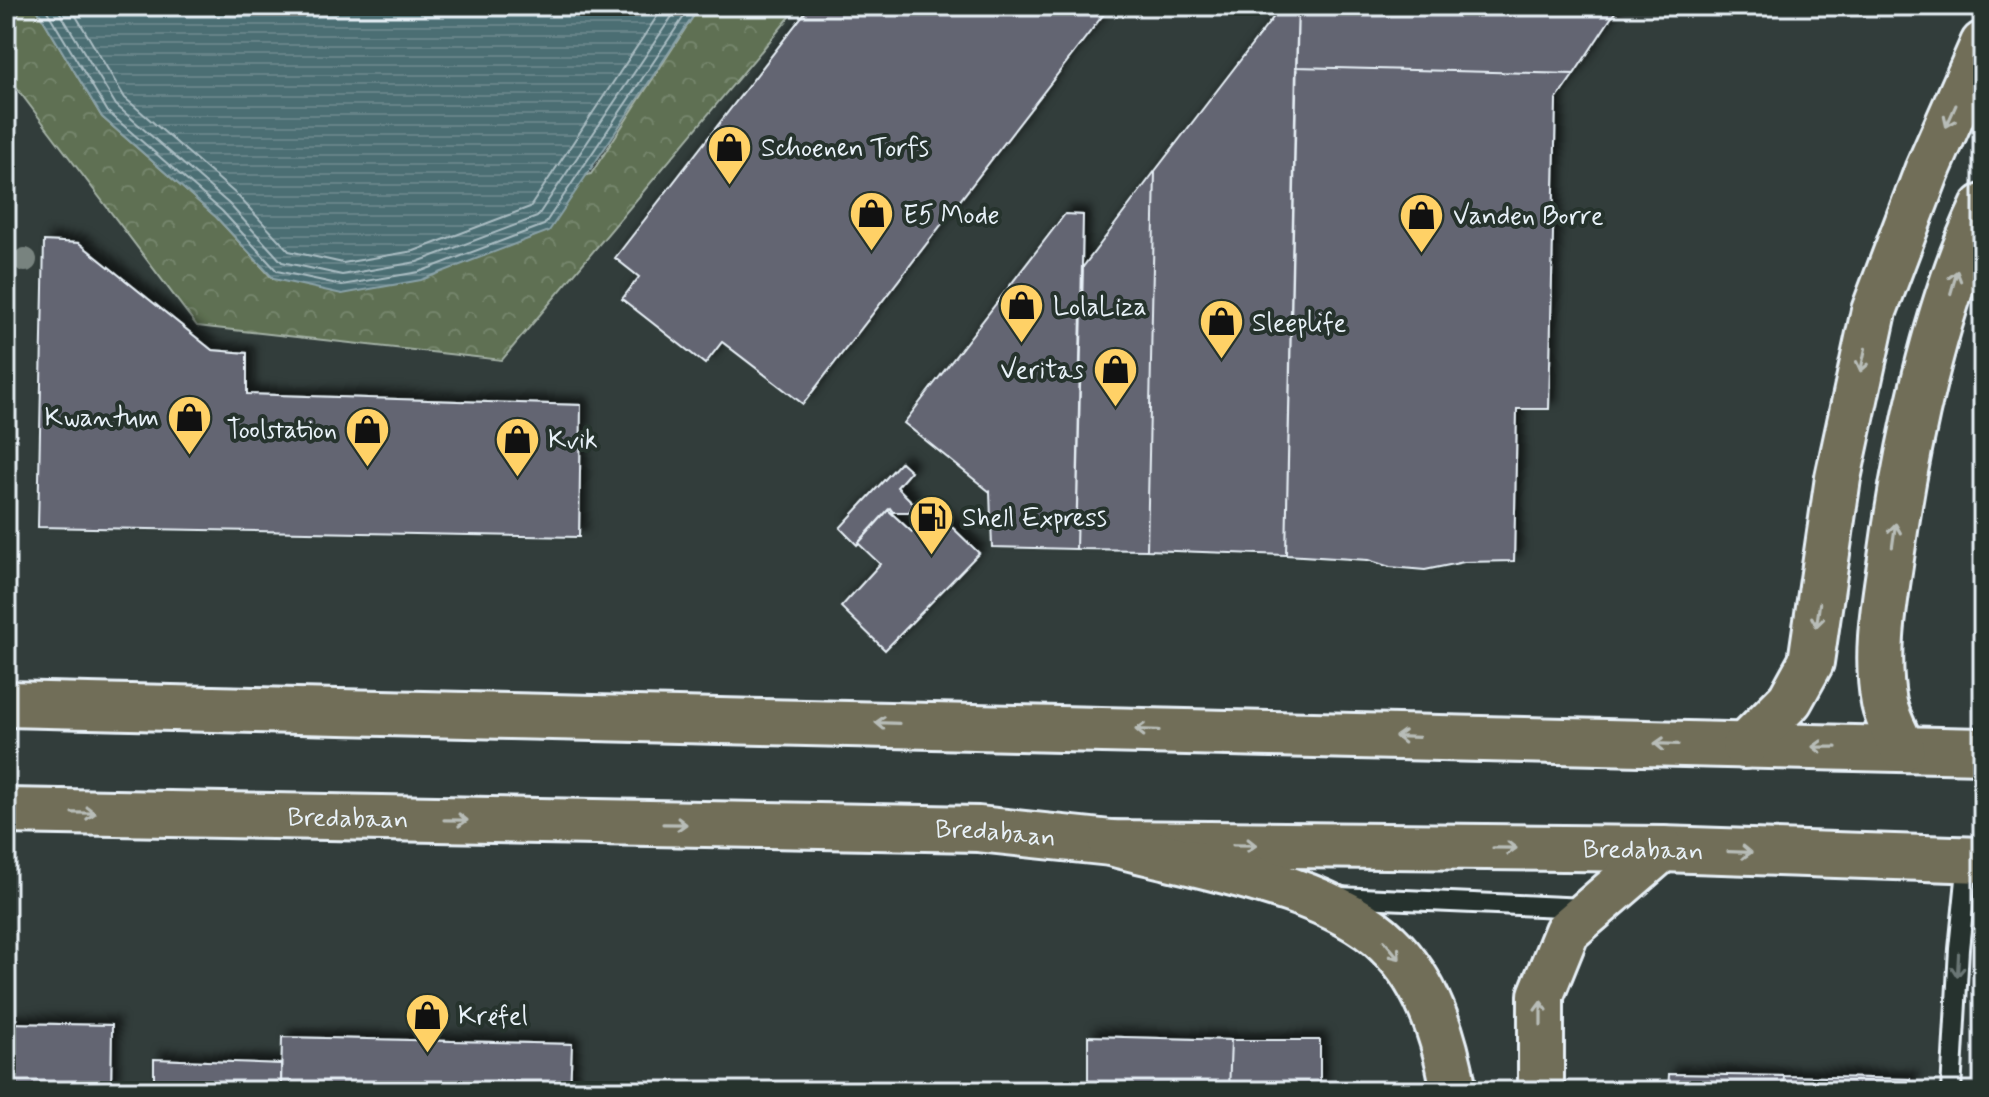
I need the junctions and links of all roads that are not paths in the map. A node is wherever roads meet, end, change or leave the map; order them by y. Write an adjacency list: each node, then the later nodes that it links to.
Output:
1 (1983, 44): 4 (main road, one-way to 4)
2 (1983, 207): 5 (main road, one-way to 2)
3 (6, 704): 4 (main road, one-way to 3)
4 (1744, 746): 5 (main road, one-way to 4)
5 (1902, 748): 6 (main road)
6 (1983, 751)
7 (6, 811): 8 (main road, Bredabaan, one-way to 8)
8 (1111, 843): 9 (main road, Bredabaan, one-way to 9); 11 (main road)
9 (1662, 849): 10 (main road, Bredabaan, one-way to 10); 12 (main road)
10 (1976, 860): 15 (lane, one-way to 15)
11 (1304, 894): 12 (lane); 13 (main road, one-way to 13)
12 (1594, 908): 14 (main road, one-way to 12)
13 (1454, 1091)
14 (1541, 1091)
15 (1951, 1091)

